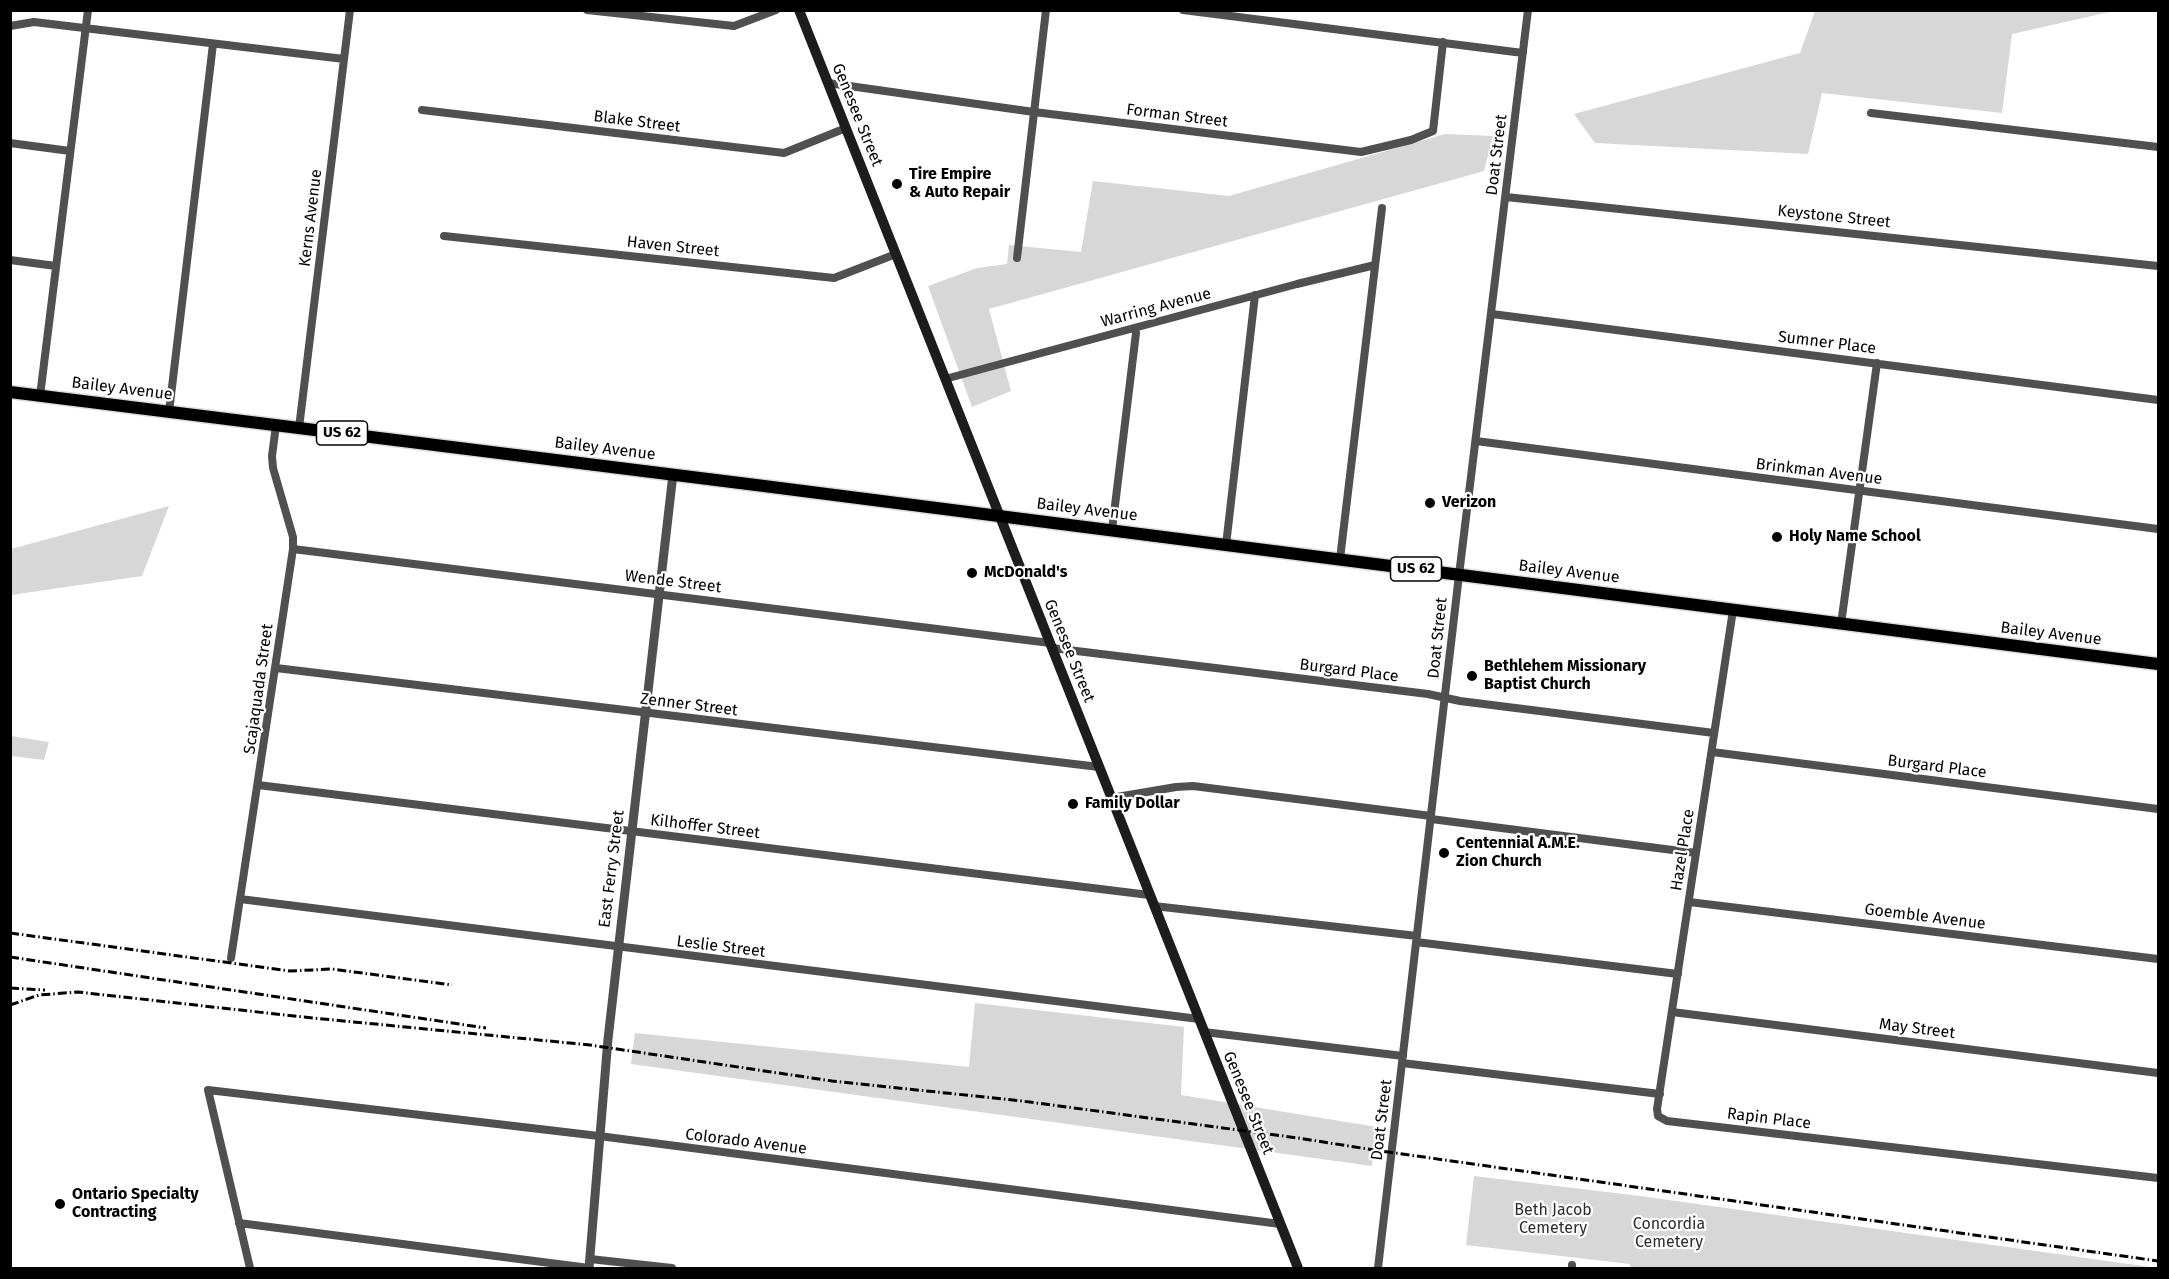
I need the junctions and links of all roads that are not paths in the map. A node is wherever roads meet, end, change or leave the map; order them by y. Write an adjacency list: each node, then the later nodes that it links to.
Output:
1 (88, 10): 10 (street)
2 (350, 10): 14 (street, Kerns Avenue)
3 (587, 10): 4 (street)
4 (776, 10)
5 (799, 10): 15 (main road, Genesee Street)
6 (1047, 10): 17 (street)
7 (1183, 10): 11 (street)
8 (1527, 10): 13 (street, Doat Street)
9 (10, 26): 10 (street)
10 (85, 28): 12 (street); 22 (street)
11 (1443, 42): 13 (street); 17 (street, Forman Street)
12 (213, 44): 14 (street); 40 (street)
13 (1522, 53): 23 (street, Doat Street)
14 (344, 59): 42 (street, Kerns Avenue)
15 (828, 83): 17 (street, Forman Street); 19 (main road, Genesee Street)
16 (422, 110): 19 (street, Blake Street)
17 (1034, 112): 27 (street)
18 (1871, 113): 21 (street)
19 (846, 128): 26 (main road, Genesee Street)
20 (10, 143): 22 (street)
21 (2158, 147)
22 (70, 151): 30 (street)
23 (1506, 197): 31 (street, Keystone Street); 33 (street, Doat Street)
24 (1382, 208): 29 (street)
25 (444, 236): 26 (street, Haven Street)
26 (896, 254): 36 (main road, Genesee Street)
27 (1017, 258)
28 (10, 260): 30 (street)
29 (1375, 265): 32 (street, Warring Avenue); 51 (street)
30 (56, 266): 38 (street)
31 (2158, 266)
32 (1255, 295): 34 (street, Warring Avenue); 49 (street)
33 (1492, 314): 35 (street, Sumner Place); 43 (street, Doat Street)
34 (1135, 328): 36 (street, Warring Avenue); 48 (street)
35 (1877, 363): 39 (street, Sumner Place); 45 (street)
36 (945, 379): 46 (main road, Genesee Street)
37 (10, 392): 38 (main road, Bailey Avenue / US 62)
38 (40, 396): 40 (main road, Bailey Avenue / US 62)
39 (2158, 400)
40 (168, 412): 41 (main road, Bailey Avenue / US 62)
41 (276, 425): 42 (main road, Bailey Avenue / US 62); 50 (street, Scajaquada Street)
42 (299, 428): 44 (main road, Bailey Avenue / US 62)
43 (1476, 441): 45 (street, Brinkman Avenue); 52 (street, Doat Street)
44 (673, 474): 46 (main road, Bailey Avenue / US 62); 53 (street, East Ferry Street)
45 (1859, 490): 47 (street, Brinkman Avenue); 55 (street)
46 (1000, 516): 48 (main road, Bailey Avenue / US 62); 56 (main road, Genesee Street)
47 (2158, 529)
48 (1112, 530): 49 (main road, Bailey Avenue / US 62)
49 (1226, 545): 51 (main road, Bailey Avenue / US 62)
50 (293, 549): 53 (street, Wende Street); 58 (street, Scajaquada Street)
51 (1340, 560): 52 (main road, Bailey Avenue / US 62)
52 (1459, 575): 54 (main road, Bailey Avenue / US 62); 59 (street, Doat Street)
53 (659, 594): 56 (street, Wende Street); 60 (street, East Ferry Street)
54 (1733, 610): 55 (main road, Bailey Avenue / US 62); 61 (street, Hazel Place)
55 (1841, 624): 57 (main road, Bailey Avenue / US 62)
56 (1051, 645): 59 (street, Burgard Place); 63 (main road, Genesee Street)
57 (2158, 664)
58 (276, 668): 60 (street, Zenner Street); 64 (street, Scajaquada Street)
59 (1445, 698): 61 (street, Burgard Place); 67 (street, Doat Street)
60 (645, 713): 63 (street, Zenner Street); 68 (street, East Ferry Street)
61 (1714, 733): 62 (street, Hazel Place)
62 (1712, 752): 66 (street, Burgard Place); 69 (street, Hazel Place)
63 (1099, 767): 65 (main road, Genesee Street)
64 (258, 785): 68 (street, Kilhoffer Street); 71 (street, Scajaquada Street)
65 (1111, 798): 67 (street); 70 (main road, Genesee Street)
66 (2158, 809)
67 (1431, 817): 69 (street); 74 (street, Doat Street)
68 (632, 831): 70 (street, Kilhoffer Street); 75 (street, East Ferry Street)
69 (1696, 853): 72 (street, Hazel Place)
70 (1149, 895): 73 (main road, Genesee Street)
71 (240, 899): 75 (street, Leslie Street); 76 (street, Scajaquada Street)
72 (1689, 902): 77 (street, Goemble Avenue); 78 (street, Hazel Place)
73 (1154, 906): 74 (street); 80 (main road, Genesee Street)
74 (1417, 939): 78 (street); 82 (street, Doat Street)
75 (618, 948): 80 (street, Leslie Street); 85 (street, East Ferry Street)
76 (231, 958)
77 (2158, 959)
78 (1678, 975): 79 (street, Hazel Place)
79 (1672, 1012): 83 (street, May Street); 84 (street, Hazel Place)
80 (1199, 1020): 81 (main road, Genesee Street)
81 (1204, 1032): 82 (street); 88 (main road, Genesee Street)
82 (1403, 1060): 84 (street); 93 (street, Doat Street)
83 (2158, 1073)
84 (1660, 1094): 86 (street, Rapin Place)
85 (599, 1136): 87 (street, Colorado Avenue); 88 (street, Colorado Avenue); 89 (street, East Ferry Street)
86 (2158, 1178)
87 (239, 1223): 89 (street); 90 (street)
88 (1280, 1224): 92 (main road, Genesee Street)
89 (589, 1265): 91 (street)
90 (250, 1269)
91 (672, 1269)
92 (1298, 1269)
93 (1378, 1269)

